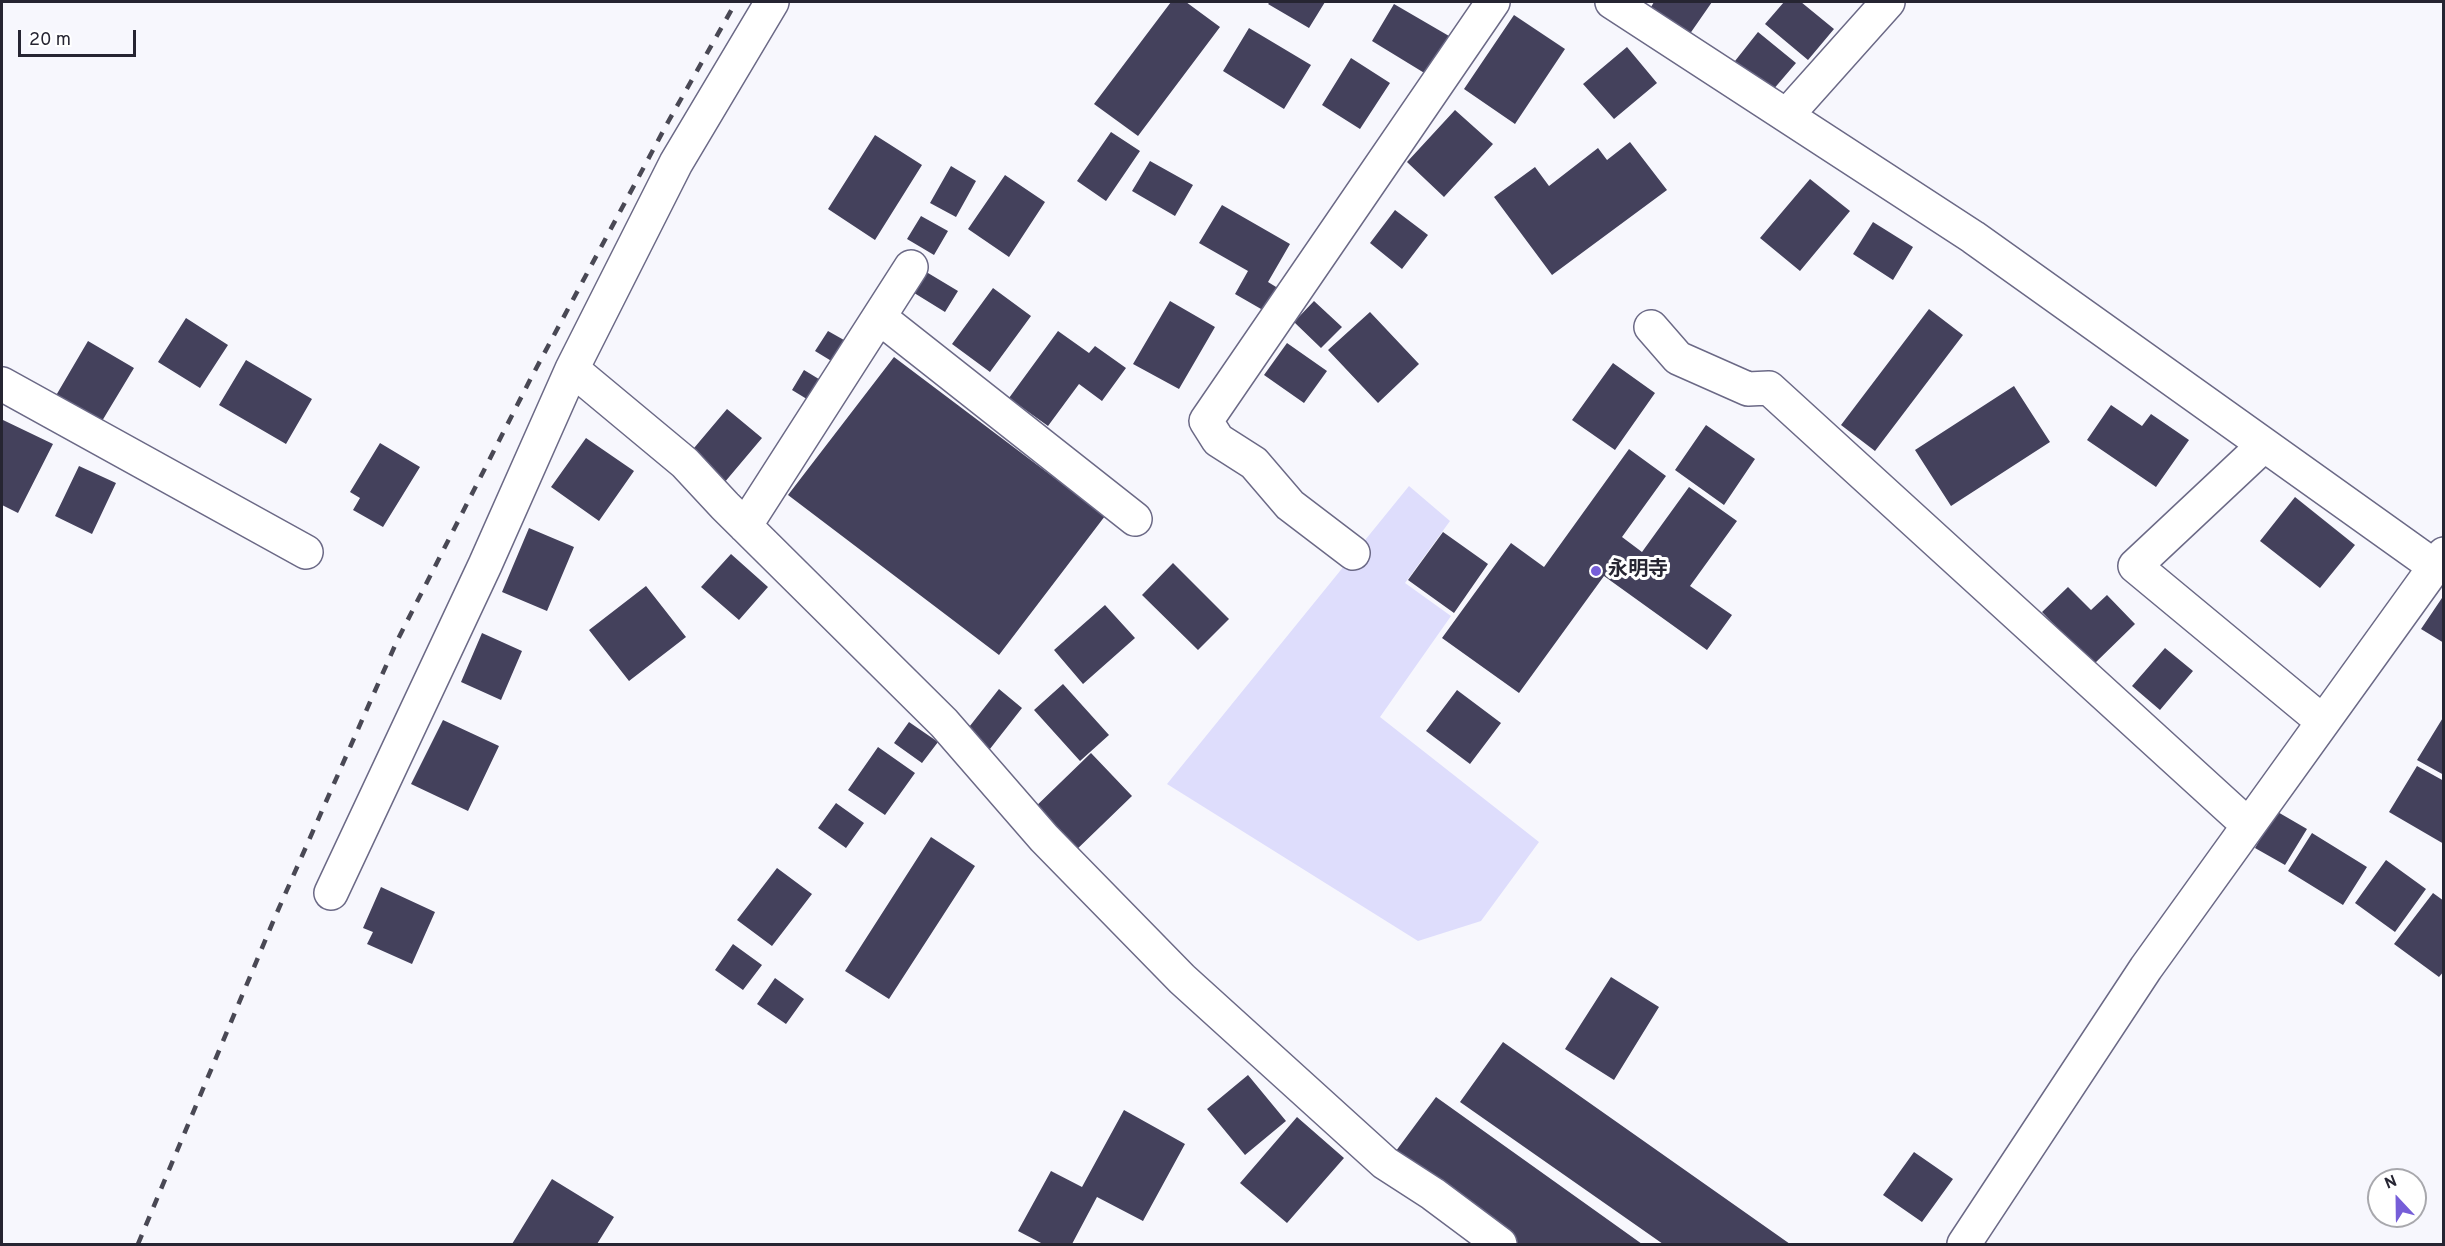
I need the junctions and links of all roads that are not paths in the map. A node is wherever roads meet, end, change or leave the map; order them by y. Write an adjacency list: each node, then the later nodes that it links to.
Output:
1 (771, 2): 9 (street)
2 (1493, 2): 15 (street)
3 (1612, 2): 5 (street)
4 (1888, 2): 5 (street)
5 (1787, 115): 11 (street)
6 (911, 267): 7 (street)
7 (879, 317): 12 (street); 13 (street)
8 (1651, 327): 18 (street)
9 (572, 369): 13 (street); 19 (street)
10 (2, 384): 14 (street)
11 (2264, 445): 16 (street); 17 (street)
12 (1135, 519)
13 (745, 526): 20 (street)
14 (306, 552)
15 (1353, 553)
16 (2439, 560): 17 (street)
17 (2322, 722): 18 (street)
18 (2248, 825): 21 (street)
19 (331, 894)
20 (1500, 1245)
21 (1964, 1245)

